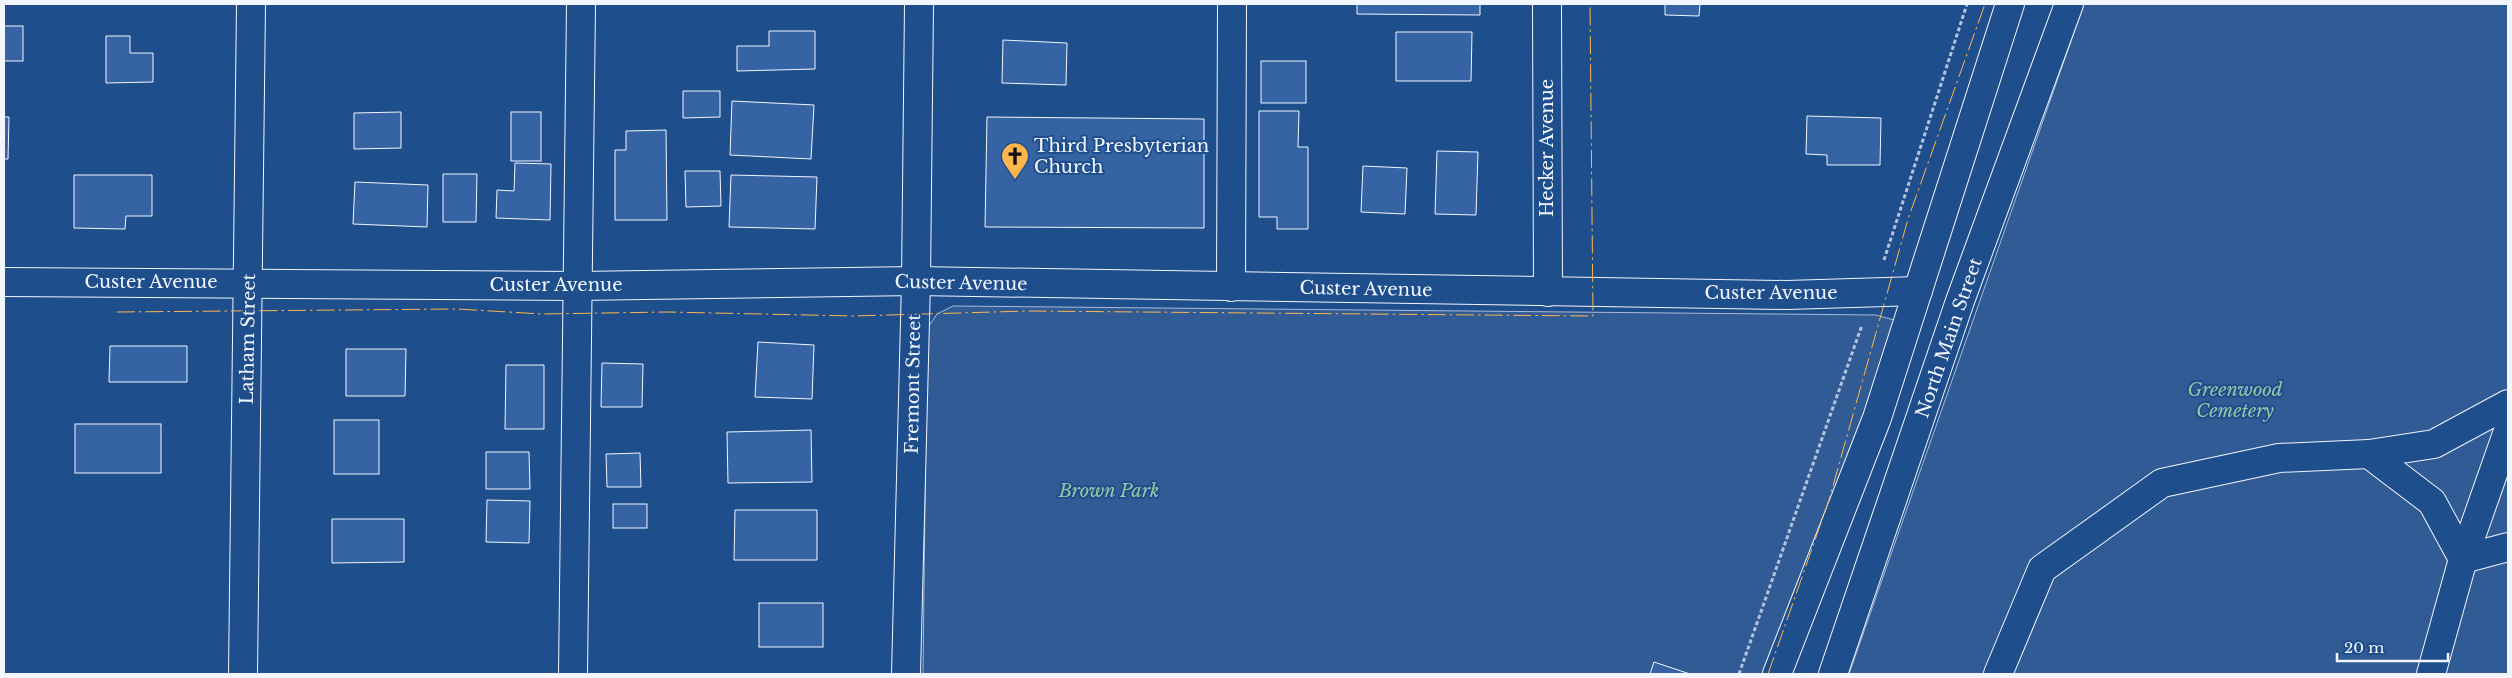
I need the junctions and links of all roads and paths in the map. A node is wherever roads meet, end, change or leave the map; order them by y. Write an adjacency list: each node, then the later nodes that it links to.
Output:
1 (251, 4): 11 (street, Latham Street)
2 (581, 4): 12 (street)
3 (919, 4): 9 (street, Fremont Street)
4 (1232, 4): 13 (street)
5 (1547, 4): 15 (street, Hecker Avenue)
6 (1967, 4): 16 (path)
7 (2010, 4): 14 (street)
8 (2069, 4): 27 (street, North Main Street)
9 (916, 281): 12 (street, Custer Avenue); 13 (street, Custer Avenue); 24 (street, Fremont Street)
10 (4, 282): 11 (street, Custer Avenue)
11 (249, 283): 12 (street, Custer Avenue); 22 (street, Latham Street)
12 (578, 286): 23 (street)
13 (1231, 287): 15 (street, Custer Avenue)
14 (1918, 291): 16 (street, Custer Avenue); 26 (street)
15 (1548, 292): 16 (street, Custer Avenue)
16 (1873, 292): 25 (path)
17 (2508, 404): 19 (street)
18 (2508, 431): 21 (street)
19 (2369, 454): 21 (street); 28 (street)
20 (2508, 547): 21 (street)
21 (2463, 559): 29 (street)
22 (243, 674)
23 (573, 674)
24 (906, 674)
25 (1739, 674)
26 (1777, 674)
27 (1833, 674)
28 (1998, 674)
29 (2431, 674)

